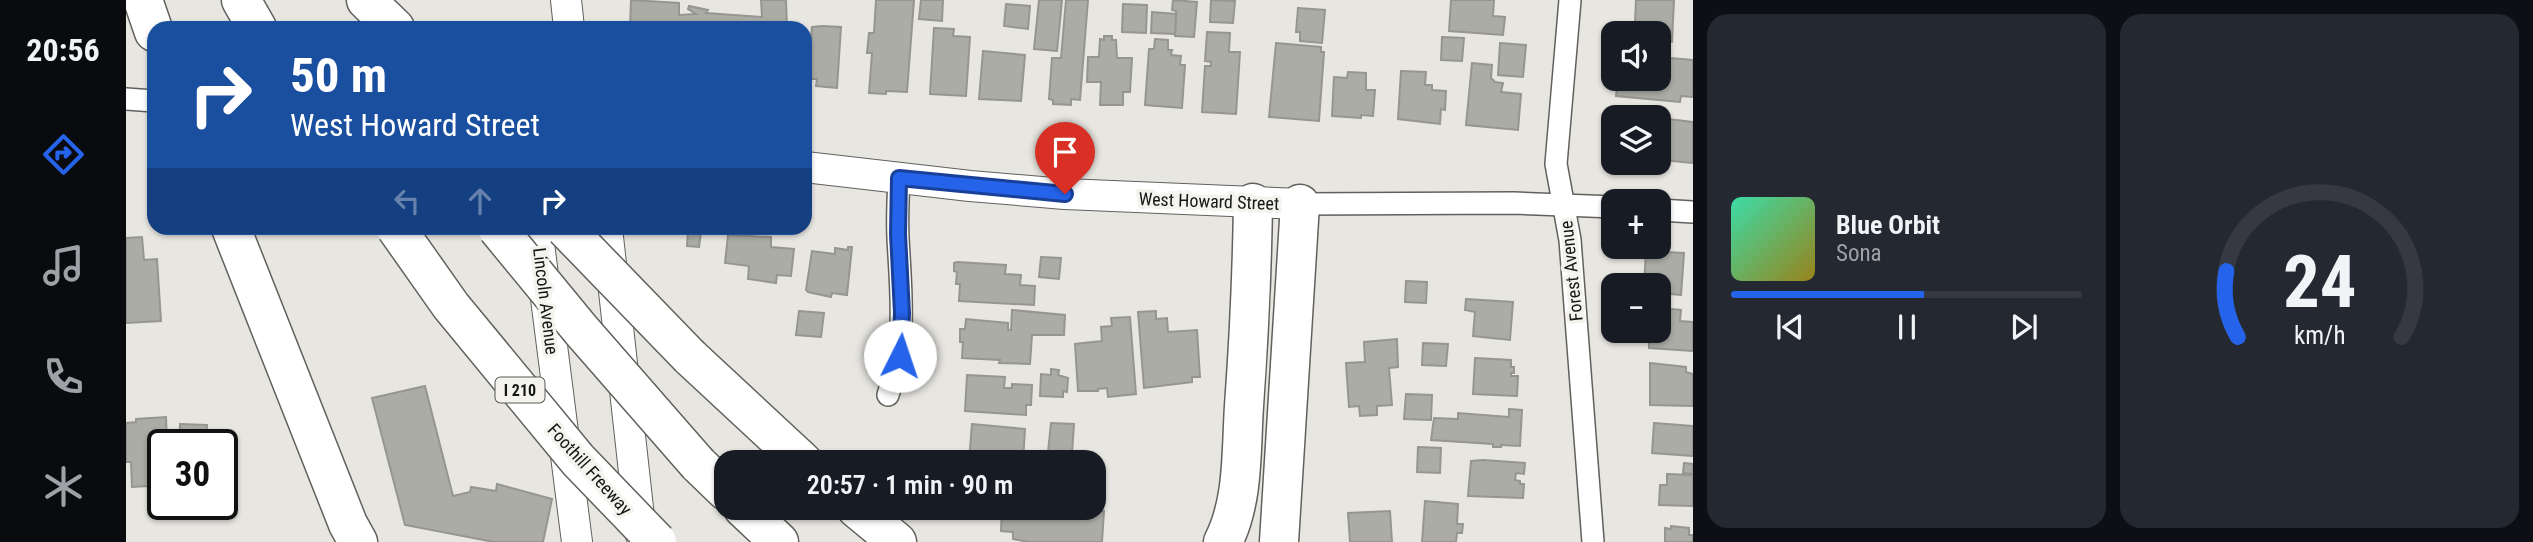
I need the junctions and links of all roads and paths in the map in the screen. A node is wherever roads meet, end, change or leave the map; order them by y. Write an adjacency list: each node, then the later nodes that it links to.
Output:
1 (241, 0): 6 (highway)
2 (348, 0): 7 (highway)
3 (366, 0): 8 (highway)
4 (566, 0): 9 (main road)
5 (1570, 0): 16 (street, Forest Avenue)
6 (253, 21)
7 (358, 21)
8 (388, 21)
9 (568, 21)
10 (126, 99): 11 (street)
11 (147, 100)
12 (812, 168): 13 (main road, West Howard Street)
13 (899, 178): 14 (main road, West Howard Street); 26 (street)
14 (1253, 203): 15 (main road, West Howard Street); 37 (highway)
15 (1300, 204): 16 (street, West Howard Street); 38 (highway)
16 (1564, 205): 17 (street, West Howard Street); 39 (street, Forest Avenue)
17 (1601, 206)
18 (1671, 211): 19 (street)
19 (1693, 212)
20 (234, 235): 31 (highway)
21 (401, 235): 34 (highway, Foothill Freeway / I 210, bridge)
22 (503, 235): 28 (highway, bridge)
23 (538, 235): 32 (main road, Lincoln Avenue)
24 (572, 235): 27 (highway, bridge)
25 (608, 235): 33 (main road)
26 (888, 395)
27 (790, 450)
28 (714, 479)
29 (756, 520): 35 (highway)
30 (870, 520): 36 (highway)
31 (358, 542)
32 (577, 542)
33 (642, 542)
34 (657, 542)
35 (779, 542)
36 (897, 542)
37 (1223, 542)
38 (1279, 542)
39 (1593, 542)

